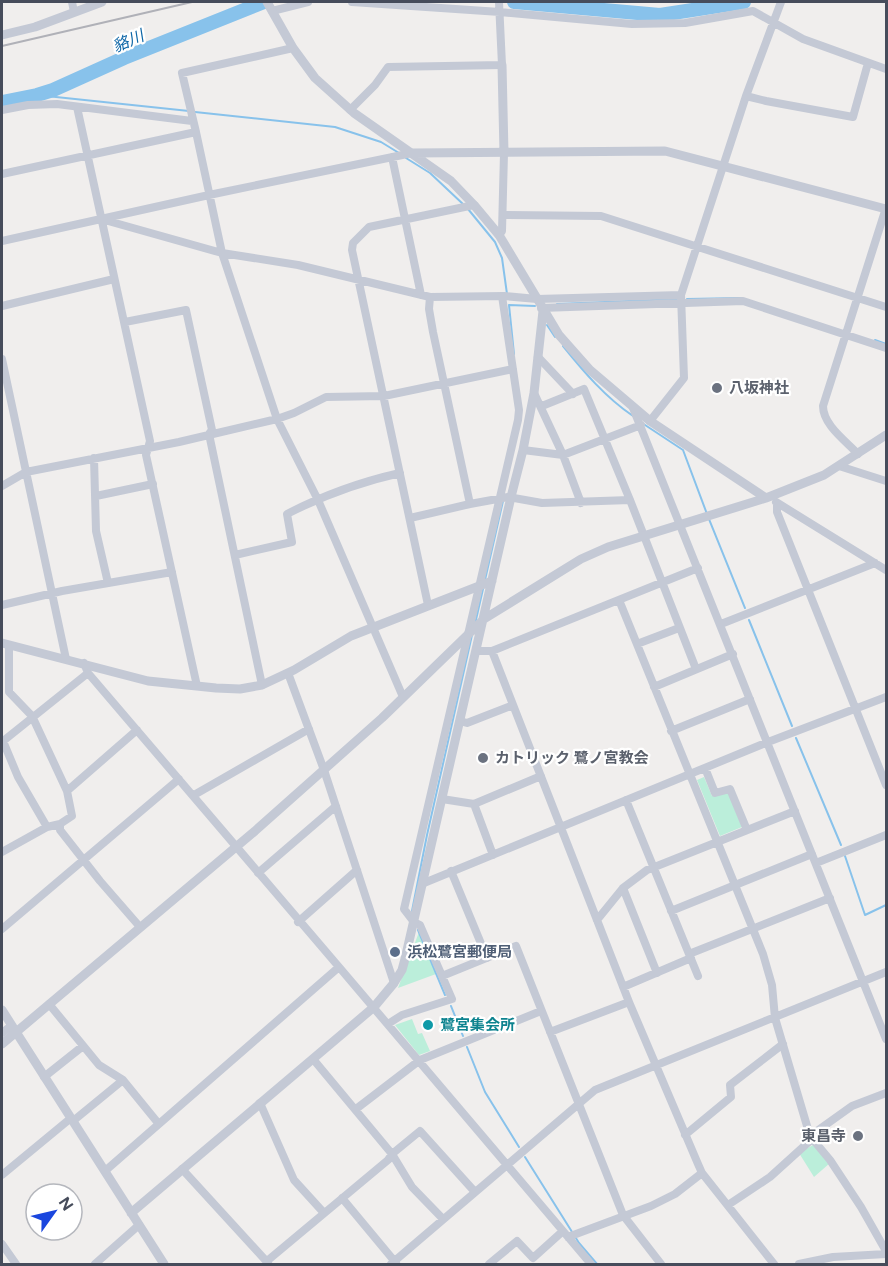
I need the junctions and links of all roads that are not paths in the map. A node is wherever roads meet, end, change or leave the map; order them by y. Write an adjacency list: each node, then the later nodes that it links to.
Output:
1 (72, 2): 8 (street)
2 (102, 2): 8 (street)
3 (308, 2): 6 (street)
4 (351, 2): 7 (street)
5 (781, 2): 9 (street)
6 (270, 6): 11 (street)
7 (499, 7): 9 (street); 13 (street)
8 (74, 12): 10 (street)
9 (773, 22): 12 (street); 15 (street)
10 (2, 35)
11 (293, 48): 18 (street); 19 (street)
12 (868, 63): 14 (street); 15 (street)
13 (502, 65): 18 (street); 22 (street)
14 (886, 69)
15 (746, 96): 25 (street)
16 (77, 107): 17 (street); 19 (street); 23 (street)
17 (2, 110)
18 (350, 110): 21 (street)
19 (191, 118): 20 (street)
20 (196, 132): 23 (street); 27 (street)
21 (410, 153): 22 (street); 24 (street); 28 (street)
22 (504, 153): 25 (street); 30 (street)
23 (87, 157): 26 (street); 31 (street)
24 (394, 157): 27 (street); 32 (street)
25 (723, 165): 29 (street); 35 (street)
26 (2, 174)
27 (209, 195): 31 (street); 36 (street)
28 (468, 206): 32 (street); 33 (street)
29 (886, 209): 43 (street)
30 (503, 215): 33 (street); 35 (street)
31 (101, 219): 34 (street); 36 (street); 37 (street)
32 (405, 219): 38 (street); 39 (street)
33 (499, 235): 45 (street)
34 (2, 242)
35 (697, 246): 42 (street); 43 (street)
36 (222, 253): 38 (street); 60 (street)
37 (114, 279): 44 (street); 47 (street)
38 (359, 280): 39 (street); 57 (street)
39 (421, 295): 41 (street)
40 (506, 296): 41 (street); 45 (street); 52 (street)
41 (430, 297): 54 (street)
42 (681, 298): 45 (street); 48 (street); 61 (street)
43 (858, 298): 46 (street); 48 (street)
44 (2, 306)
45 (540, 306): 50 (street); 59 (street)
46 (886, 307)
47 (125, 322): 63 (street); 66 (street)
48 (845, 334): 49 (street); 69 (street)
49 (886, 348)
50 (538, 357): 55 (street); 56 (street)
51 (2, 359): 53 (street)
52 (513, 369): 54 (street); 78 (street)
53 (3, 372): 72 (street)
54 (444, 383): 57 (street); 84 (street)
55 (534, 393): 58 (street); 67 (street)
56 (573, 394): 58 (street); 65 (street)
57 (384, 396): 60 (street); 73 (street)
58 (542, 406): 68 (street)
59 (634, 409): 61 (street); 62 (street)
60 (277, 419): 63 (street); 80 (street)
61 (650, 421): 79 (street)
62 (641, 425): 65 (street); 86 (street)
63 (209, 434): 66 (street); 88 (street)
64 (886, 435): 69 (street)
65 (605, 438): 68 (street); 81 (street)
66 (147, 447): 70 (street); 75 (street)
67 (524, 450): 68 (street); 78 (street)
68 (563, 454): 82 (street)
69 (858, 454): 71 (street)
70 (94, 458): 72 (street); 77 (street)
71 (839, 466): 74 (street); 79 (street)
72 (26, 472): 76 (street); 97 (street)
73 (400, 473): 80 (street); 85 (street)
74 (886, 481)
75 (153, 484): 77 (street); 92 (street)
76 (2, 486)
77 (96, 496): 93 (street)
78 (505, 497): 82 (street); 84 (street); 94 (street)
79 (766, 498): 83 (street); 86 (street)
80 (317, 499): 88 (street); 103 (street)
81 (630, 500): 82 (street); 87 (street)
82 (581, 502)
83 (777, 503): 89 (street); 96 (street)
84 (470, 504): 85 (street)
85 (410, 518): 100 (street)
86 (681, 525): 87 (street); 90 (street)
87 (644, 536): 95 (street); 101 (street)
88 (235, 555): 116 (street)
89 (875, 563): 91 (street); 96 (street)
90 (698, 568): 95 (street); 102 (street)
91 (886, 570)
92 (172, 572): 93 (street); 117 (street)
93 (108, 583): 97 (street)
94 (486, 583): 100 (street); 101 (street); 105 (street)
95 (661, 584): 98 (street); 104 (street)
96 (808, 590): 102 (street); 124 (street)
97 (52, 593): 99 (street); 111 (street)
98 (620, 600): 107 (street); 109 (street)
99 (2, 605)
100 (428, 605): 103 (street)
101 (481, 621): 105 (street); 108 (street)
102 (721, 624): 110 (street)
103 (375, 628): 115 (street); 120 (street)
104 (679, 628): 107 (street); 113 (street)
105 (470, 633): 120 (street); 166 (street)
106 (5, 644): 111 (street); 119 (street)
107 (637, 644): 118 (street)
108 (476, 651): 109 (street); 126 (street)
109 (492, 651): 123 (street)
110 (733, 654): 113 (street); 122 (street)
111 (66, 659): 112 (street)
112 (84, 663): 114 (street); 117 (street)
113 (696, 669): 118 (street)
114 (88, 673): 125 (street); 128 (street)
115 (288, 673): 116 (street); 127 (street)
116 (262, 685): 117 (street)
117 (197, 686)
118 (654, 687): 129 (street)
119 (5, 694): 125 (street)
120 (403, 697): 133 (street)
121 (886, 697): 124 (street)
122 (750, 699): 129 (street); 131 (street)
123 (513, 705): 126 (street); 135 (street)
124 (856, 709): 131 (street); 137 (street)
125 (32, 716): 130 (street); 138 (street)
126 (460, 721): 140 (street)
127 (309, 729): 133 (street); 139 (street)
128 (137, 730): 136 (street); 138 (street)
129 (671, 731): 134 (street)
130 (2, 741): 146 (street)
131 (768, 742): 132 (street); 144 (street)
132 (705, 768): 134 (street); 148 (street)
133 (324, 770): 143 (street); 151 (street)
134 (690, 774): 141 (street); 150 (street)
135 (541, 776): 142 (street); 147 (street)
136 (179, 779): 139 (street); 155 (street)
137 (886, 785)
138 (67, 791): 145 (street)
139 (194, 795): 151 (street)
140 (442, 799): 142 (street); 161 (street)
141 (626, 800): 147 (street); 157 (street)
142 (474, 804): 154 (street)
143 (336, 806): 158 (street); 160 (street)
144 (795, 811): 148 (street); 153 (street)
145 (60, 824): 146 (street); 155 (street)
146 (47, 827): 152 (street)
147 (560, 828): 154 (street); 167 (street)
148 (747, 830): 150 (street)
149 (886, 835): 156 (street)
150 (717, 842): 157 (street); 162 (street)
151 (237, 846): 160 (street); 169 (street)
152 (2, 852)
153 (812, 854): 156 (street); 162 (street)
154 (493, 855): 159 (street)
155 (84, 860): 169 (street); 171 (street)
156 (816, 863): 164 (street)
157 (654, 867): 163 (street); 165 (street)
158 (357, 870): 168 (street); 180 (street)
159 (451, 871): 161 (street); 173 (street)
160 (258, 873): 168 (street)
161 (424, 883): 166 (street)
162 (734, 886): 165 (street); 170 (street)
163 (624, 888): 167 (street); 176 (street)
164 (830, 898): 170 (street); 179 (street)
165 (671, 911): 172 (street)
166 (416, 920): 177 (street); 180 (street)
167 (597, 920): 181 (street)
168 (298, 922): 174 (street)
169 (140, 927): 183 (street)
170 (751, 928): 172 (street); 187 (street)
171 (2, 929)
172 (690, 956): 176 (street); 178 (street)
173 (487, 958): 177 (street); 186 (street)
174 (339, 967): 184 (street); 206 (street)
175 (886, 972): 179 (street)
176 (657, 973): 181 (street)
177 (442, 976): 188 (street)
178 (698, 976)
179 (863, 981): 187 (street); 192 (street)
180 (394, 983): 184 (street)
181 (623, 987): 182 (street)
182 (629, 1002): 190 (street); 198 (street)
183 (49, 1004): 189 (street); 195 (street)
184 (374, 1007): 188 (street); 196 (street)
185 (2, 1010): 189 (street)
186 (541, 1011): 190 (street); 197 (street)
187 (775, 1018): 194 (street); 198 (street)
188 (388, 1024): 197 (street)
189 (13, 1029): 191 (street); 193 (street); 199 (street)
190 (550, 1032): 203 (street)
191 (2, 1033)
192 (886, 1038)
193 (2, 1044)
194 (783, 1044): 207 (street); 208 (street)
195 (83, 1046): 199 (street); 200 (street)
196 (313, 1059): 202 (street); 204 (street)
197 (420, 1060): 204 (street); 210 (street)
198 (656, 1064): 203 (street); 207 (street)
199 (44, 1077): 205 (street)
200 (123, 1080): 205 (street); 206 (street)
201 (886, 1093): 208 (street)
202 (260, 1104): 211 (street); 219 (street)
203 (579, 1104): 210 (street); 220 (street)
204 (356, 1109): 209 (street)
205 (72, 1120): 212 (street); 214 (street)
206 (158, 1123): 212 (street)
207 (685, 1135): 213 (street)
208 (811, 1137): 217 (street); 225 (street)
209 (392, 1154): 215 (street); 216 (street); 221 (street)
210 (508, 1165): 215 (street); 223 (street)
211 (182, 1168): 218 (street); 226 (street)
212 (105, 1171): 218 (street)
213 (702, 1173): 217 (street); 220 (street)
214 (2, 1175)
215 (475, 1192): 221 (street)
216 (342, 1198): 219 (street); 227 (street)
217 (728, 1205): 234 (street)
218 (131, 1213): 222 (street)
219 (324, 1213): 226 (street)
220 (623, 1215): 223 (street); 233 (street)
221 (443, 1219): 227 (street)
222 (139, 1225): 229 (street); 230 (street)
223 (570, 1234): 231 (street); 232 (street)
224 (2, 1244): 228 (street)
225 (886, 1252): 235 (street)
226 (268, 1263)
227 (394, 1263)
228 (16, 1264)
229 (95, 1264)
230 (164, 1264)
231 (489, 1264)
232 (591, 1264)
233 (661, 1264)
234 (774, 1264)
235 (799, 1264)

